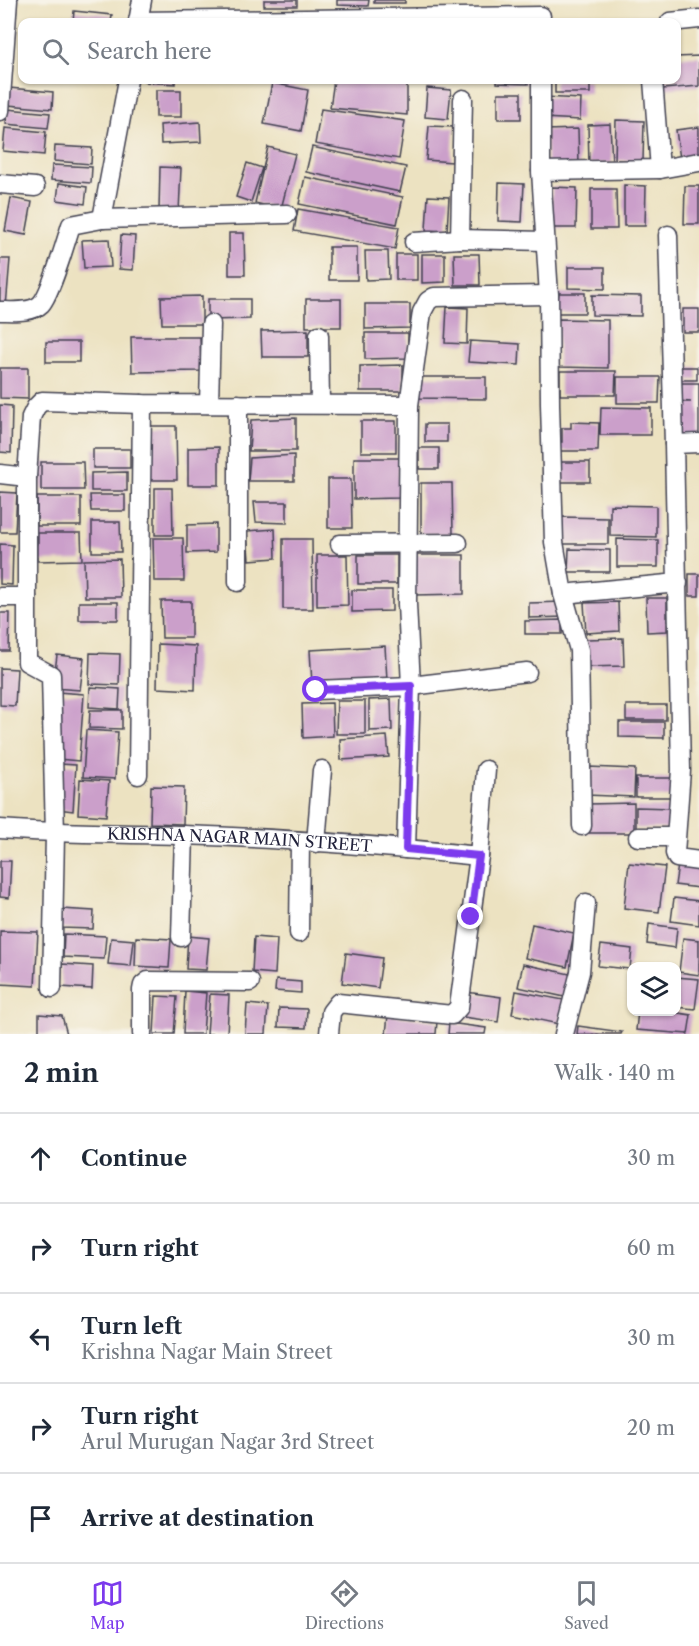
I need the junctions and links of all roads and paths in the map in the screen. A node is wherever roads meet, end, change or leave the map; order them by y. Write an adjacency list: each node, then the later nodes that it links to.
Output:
1 (8, 0): 12 (street)
2 (142, 0): 4 (street)
3 (542, 13): 5 (street)
4 (139, 18)
5 (318, 18)
6 (699, 20): 7 (street)
7 (681, 21)
8 (127, 84): 19 (street)
9 (541, 84): 15 (street)
10 (653, 84): 14 (street)
11 (463, 99): 21 (street)
12 (0, 111)
13 (699, 162): 14 (street)
14 (660, 169): 15 (street)
15 (541, 171): 22 (street)
16 (0, 184): 17 (street)
17 (35, 187)
18 (287, 214): 19 (street)
19 (102, 219): 25 (street)
20 (668, 235): 34 (street)
21 (460, 239): 22 (street); 23 (street)
22 (545, 241): 24 (street)
23 (414, 242)
24 (549, 295): 32 (street); 42 (street)
25 (0, 311)
26 (211, 324): 30 (street)
27 (319, 334): 28 (street)
28 (320, 403): 31 (street); 32 (street)
29 (142, 404): 30 (street); 36 (street); 50 (street)
30 (209, 404): 31 (street)
31 (238, 404): 40 (street)
32 (409, 405): 37 (street)
33 (699, 443): 34 (street)
34 (674, 444): 41 (street)
35 (0, 474): 36 (street)
36 (27, 477): 44 (street)
37 (410, 543): 38 (street); 39 (street); 46 (street)
38 (458, 543)
39 (340, 544)
40 (238, 582)
41 (678, 583): 42 (street); 56 (street)
42 (563, 594): 51 (street)
43 (0, 597): 44 (street)
44 (27, 597): 53 (street)
45 (527, 672): 46 (street)
46 (411, 686): 47 (street); 58 (street)
47 (316, 690)
48 (322, 770): 57 (street)
49 (486, 770): 59 (street)
50 (138, 775)
51 (582, 826)
52 (0, 829): 53 (street, KRISHNA NAGAR MAIN STREET)
53 (55, 834): 54 (street, KRISHNA NAGAR MAIN STREET); 65 (street)
54 (184, 835): 57 (street, KRISHNA NAGAR MAIN STREET); 63 (street)
55 (638, 837): 56 (street)
56 (675, 837): 60 (street)
57 (308, 843): 58 (street, KRISHNA NAGAR MAIN STREET); 62 (street)
58 (406, 849): 59 (street, KRISHNA NAGAR MAIN STREET)
59 (479, 856): 67 (street)
60 (699, 861)
61 (586, 903): 68 (street)
62 (299, 933)
63 (181, 937)
64 (250, 982): 66 (street)
65 (52, 988)
66 (142, 1034)
67 (329, 1034)
68 (564, 1034)

